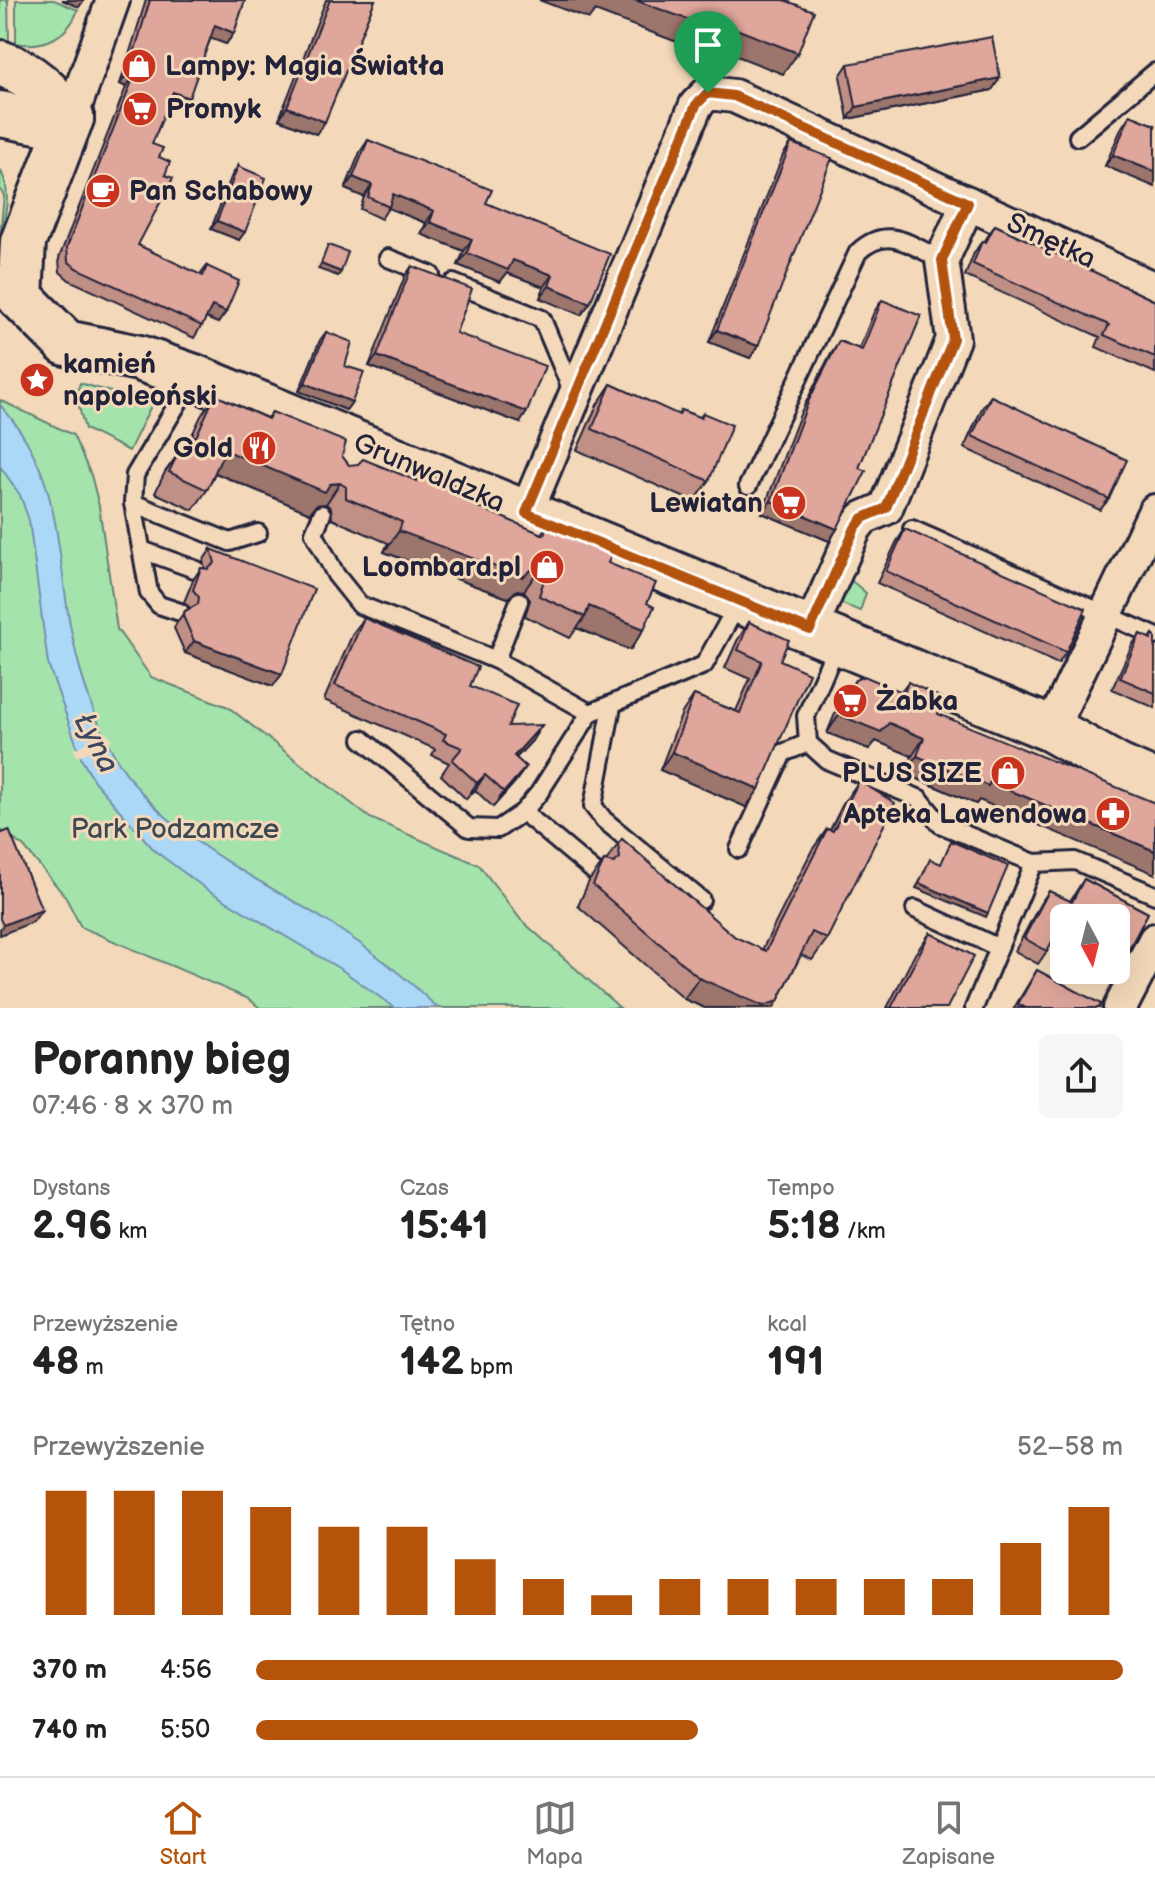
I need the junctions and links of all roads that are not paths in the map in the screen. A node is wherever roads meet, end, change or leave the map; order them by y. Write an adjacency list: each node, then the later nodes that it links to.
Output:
1 (113, 0): 5 (street)
2 (0, 63): 5 (street)
3 (1155, 72): 6 (lane)
4 (0, 114): 5 (street)
5 (71, 118): 11 (street)
6 (1078, 137)
7 (968, 203): 9 (street); 10 (street, Smętka); 13 (street, Smętka)
8 (388, 258): 13 (lane)
9 (942, 260): 14 (lane); 27 (street)
10 (1155, 289)
11 (10, 306): 12 (street, Grunwaldzka)
12 (194, 377): 15 (lane); 18 (street, Grunwaldzka)
13 (575, 396): 18 (street, Smętka)
14 (748, 486)
15 (133, 503): 20 (lane); 21 (lane)
16 (1155, 511): 26 (street)
17 (322, 514): 29 (lane)
18 (539, 526): 24 (street, Grunwaldzka)
19 (912, 529): 26 (lane)
20 (258, 533)
21 (142, 550): 22 (lane); 25 (lane)
22 (197, 570)
23 (519, 601): 29 (lane)
24 (740, 601): 27 (street, Grunwaldzka); 30 (lane)
25 (180, 612)
26 (1104, 613): 28 (lane); 32 (street)
27 (824, 636): 32 (street, Grunwaldzka); 34 (lane)
28 (1155, 636)
29 (496, 660): 31 (lane)
30 (612, 706): 31 (lane); 42 (lane)
31 (590, 713): 37 (lane)
32 (1061, 733): 35 (street, Grunwaldzka); 36 (street, Grunwaldzka)
33 (362, 739): 37 (lane)
34 (808, 743): 38 (lane); 39 (lane)
35 (1155, 758)
36 (1155, 783)
37 (523, 812): 40 (lane)
38 (739, 849)
39 (1034, 863): 41 (lane); 45 (lane)
40 (596, 873)
41 (1155, 895)
42 (701, 900)
43 (915, 909): 45 (lane)
44 (1155, 940): 47 (street)
45 (997, 947): 46 (lane)
46 (974, 1008)
47 (1120, 1008)

